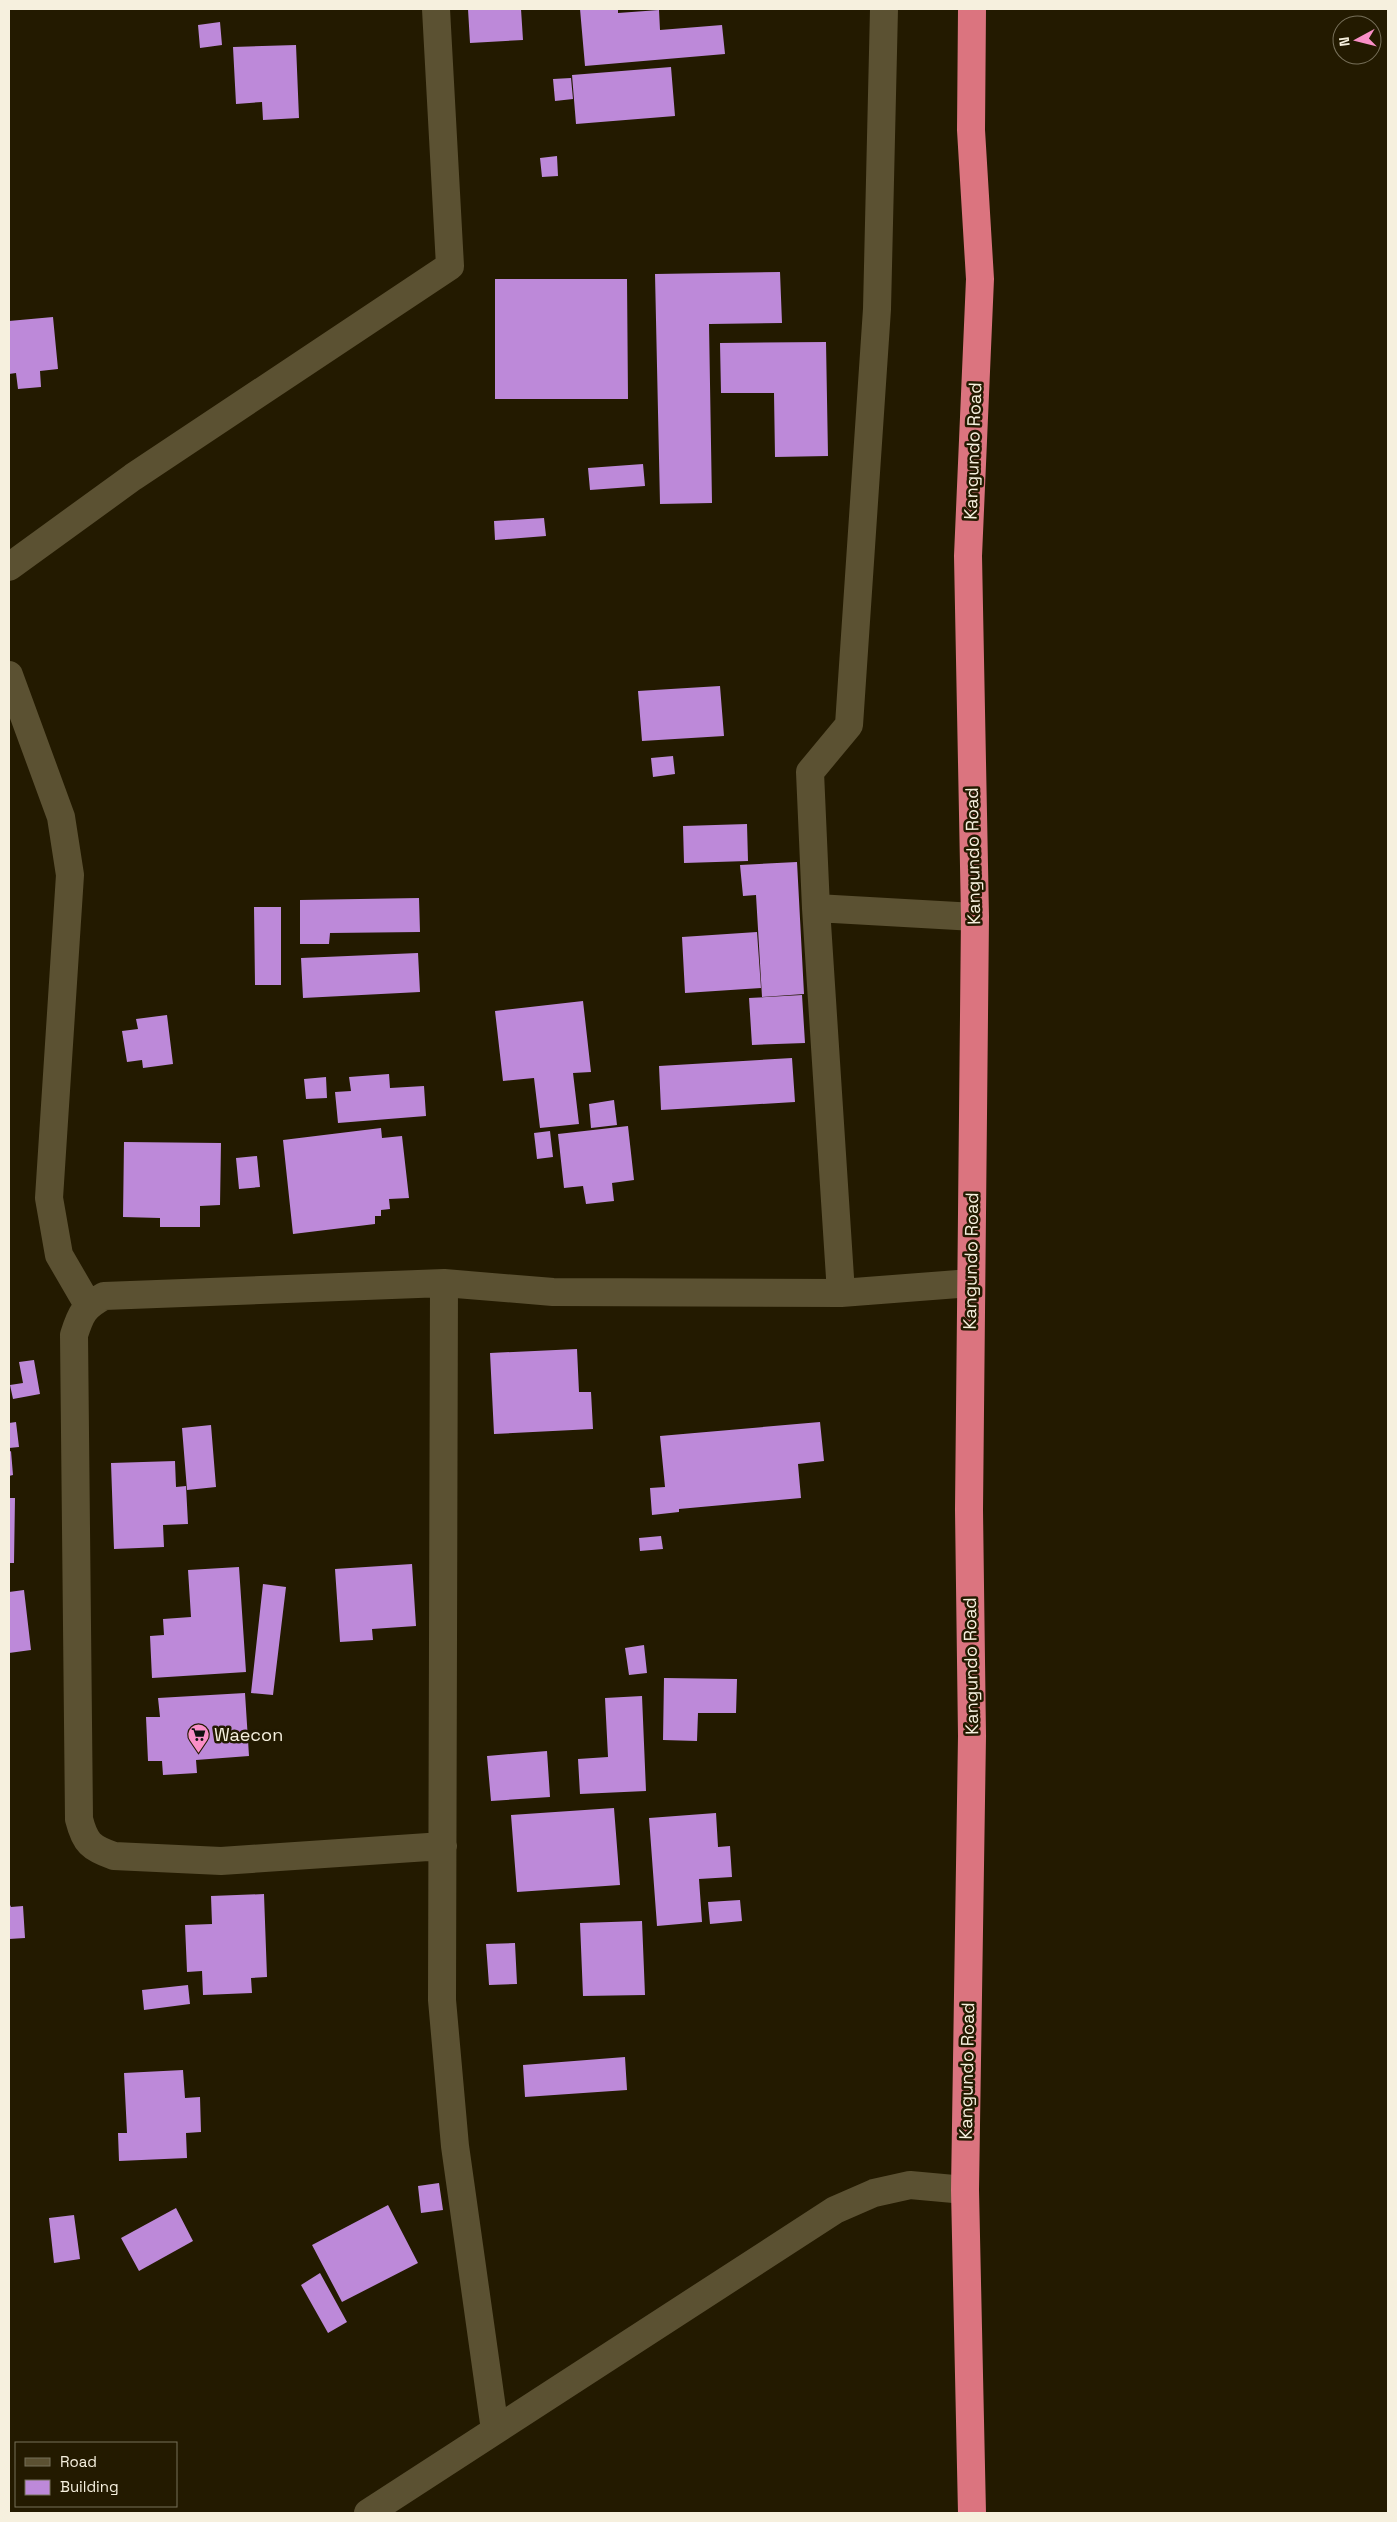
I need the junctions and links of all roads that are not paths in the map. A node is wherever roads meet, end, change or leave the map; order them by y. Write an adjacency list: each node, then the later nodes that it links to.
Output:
1 (436, 9): 4 (street)
2 (884, 9): 6 (street)
3 (972, 9): 7 (highway, Kangundo Road)
4 (9, 567)
5 (9, 675): 11 (street)
6 (816, 908): 7 (street); 10 (street)
7 (974, 917): 9 (highway, Kangundo Road)
8 (444, 1282): 10 (street); 11 (street); 12 (street)
9 (971, 1283): 10 (street); 13 (highway, Kangundo Road)
10 (841, 1293)
11 (88, 1305): 12 (street)
12 (443, 1846): 14 (street)
13 (965, 2190): 14 (street); 16 (highway, Kangundo Road)
14 (495, 2430): 15 (street)
15 (368, 2513)
16 (972, 2513)

